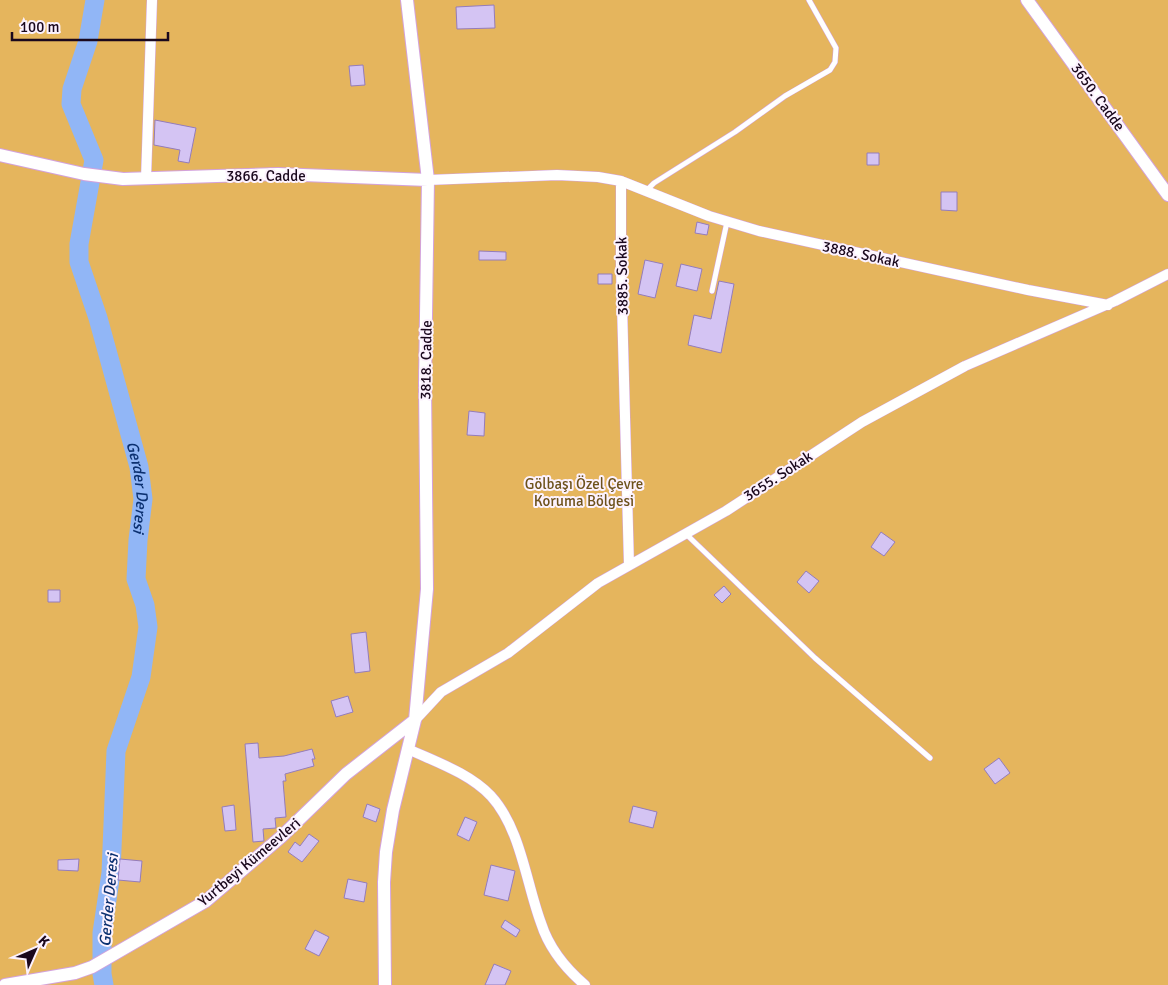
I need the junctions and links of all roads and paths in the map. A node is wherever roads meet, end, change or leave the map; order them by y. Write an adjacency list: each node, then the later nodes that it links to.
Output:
1 (152, 0): 6 (street)
2 (407, 0): 7 (street, 3818. Cadde)
3 (809, 0): 9 (lane)
4 (1028, 0): 10 (street, 3650. Cadde)
5 (0, 155): 6 (street, 3866. Cadde)
6 (146, 179): 7 (street, 3866. Cadde)
7 (428, 180): 8 (street); 17 (street, 3818. Cadde)
8 (621, 181): 9 (street, 3888. Sokak); 16 (street, 3885. Sokak)
9 (647, 190): 11 (street, 3888. Sokak)
10 (1168, 195)
11 (727, 222): 13 (lane); 14 (street, 3888. Sokak)
12 (1168, 274): 14 (street, 3655. Sokak)
13 (712, 291)
14 (1108, 305): 15 (street, 3655. Sokak)
15 (685, 534): 16 (street, 3655. Sokak); 19 (lane)
16 (629, 565): 17 (street, 3655. Sokak)
17 (415, 720): 18 (street); 20 (street, Yurtbeyi Kümeevleri)
18 (408, 749): 21 (street); 22 (street)
19 (930, 758)
20 (5, 985)
21 (385, 985)
22 (585, 985)

